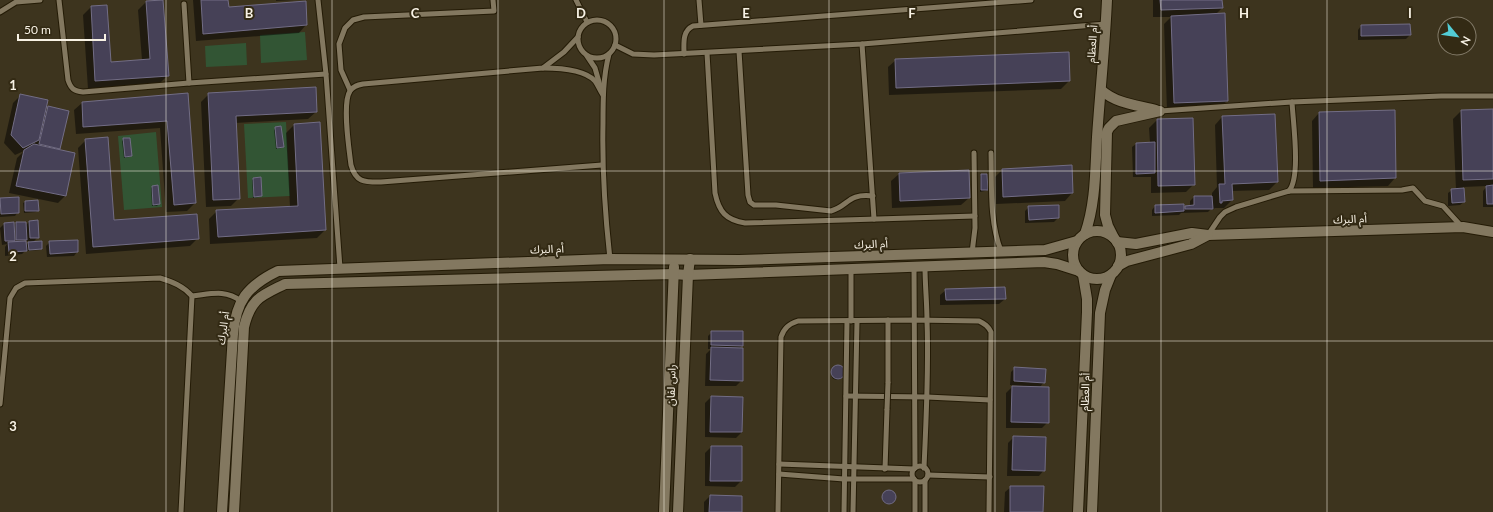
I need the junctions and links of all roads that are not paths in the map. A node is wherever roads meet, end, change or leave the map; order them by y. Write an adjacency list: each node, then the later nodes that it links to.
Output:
1 (40, 0): 10 (lane)
2 (59, 0): 24 (lane)
3 (318, 0): 23 (lane)
4 (493, 0): 25 (lane)
5 (576, 0): 11 (lane)
6 (699, 0): 13 (lane)
7 (1031, 0): 13 (lane)
8 (1107, 0): 12 (street, أم العظام)
9 (184, 4): 24 (lane)
10 (0, 12)
11 (588, 22): 14 (lane); 16 (lane)
12 (1106, 24): 15 (lane); 26 (street, أم العظام)
13 (701, 25): 20 (lane)
14 (578, 37): 21 (lane); 22 (lane)
15 (862, 44): 17 (lane); 35 (lane)
16 (615, 45): 19 (lane); 20 (lane)
17 (739, 51): 18 (lane); 35 (lane)
18 (707, 53): 20 (lane); 37 (lane)
19 (609, 54): 21 (lane); 27 (lane)
20 (684, 54)
21 (587, 56): 27 (lane)
22 (543, 68): 25 (lane); 27 (lane)
23 (326, 74): 24 (lane); 53 (lane)
24 (189, 83)
25 (350, 90): 33 (lane)
26 (1101, 90): 30 (street); 40 (street, أم العظام)
27 (603, 96): 33 (lane)
28 (1493, 96): 29 (lane)
29 (1292, 102): 30 (lane); 34 (lane)
30 (1160, 110): 42 (street)
31 (990, 153): 44 (lane)
32 (974, 154): 36 (lane)
33 (602, 165): 46 (lane)
34 (1289, 191): 38 (lane); 41 (lane)
35 (872, 196): 37 (lane)
36 (975, 216): 37 (lane); 45 (lane)
37 (874, 219)
38 (1463, 227): 39 (street, أم البرك); 41 (street, أم البرك)
39 (1493, 232)
40 (1085, 234): 42 (street); 43 (street)
41 (1208, 235): 42 (street, أم البرك); 50 (street, أم البرك)
42 (1116, 240): 50 (street)
43 (1077, 241): 44 (street, أم البرك); 56 (street)
44 (1001, 252): 45 (street, أم البرك)
45 (972, 253): 49 (street, أم البرك)
46 (610, 259): 47 (street, أم البرك); 53 (street, أم البرك)
47 (676, 259): 48 (street, أم البرك); 57 (street, راس لفان)
48 (690, 259): 49 (street, أم البرك); 58 (street, راس لفان)
49 (739, 260): 55 (street)
50 (1118, 266): 59 (street)
51 (914, 267): 52 (street, أم البرك); 54 (street, أم البرك); 63 (lane)
52 (925, 267): 56 (street, أم البرك); 65 (lane)
53 (340, 268): 61 (street, أم البرك)
54 (851, 269): 55 (street, أم البرك); 64 (lane)
55 (739, 273): 58 (street, أم البرك)
56 (1081, 273): 59 (street); 85 (street, أم العظام)
57 (673, 274): 58 (street, أم البرك); 89 (street, أم البرك); 90 (street, راس لفان)
58 (688, 275): 91 (street, راس لفان)
59 (1111, 275): 86 (street, أم العظام)
60 (192, 296): 61 (lane); 71 (lane); 87 (lane)
61 (242, 301): 88 (street, أم البرك)
62 (888, 320): 63 (lane); 64 (lane); 75 (lane, bridge)
63 (914, 320): 65 (lane); 69 (lane)
64 (852, 321): 66 (lane); 67 (lane); 72 (lane)
65 (927, 321): 68 (lane); 70 (lane)
66 (846, 396): 67 (lane); 73 (lane)
67 (856, 396): 69 (lane); 74 (lane)
68 (927, 397): 69 (lane); 70 (lane); 76 (lane)
69 (915, 398): 77 (lane)
70 (990, 400): 80 (lane)
71 (0, 404)
72 (779, 464): 73 (lane); 78 (lane)
73 (845, 467): 74 (lane); 81 (lane)
74 (855, 467): 75 (lane); 82 (lane)
75 (885, 468): 77 (lane)
76 (924, 468): 77 (lane); 79 (lane)
77 (914, 469): 83 (lane)
78 (779, 474): 81 (lane); 92 (lane)
79 (928, 475): 80 (lane); 84 (lane)
80 (990, 477): 97 (lane)
81 (844, 479): 82 (lane); 93 (lane)
82 (854, 479): 83 (lane); 94 (lane)
83 (914, 480): 84 (lane); 95 (lane)
84 (925, 480): 96 (lane)
85 (1079, 484): 86 (street); 98 (street, أم العظام)
86 (1094, 484): 99 (street, أم العظام)
87 (181, 512)
88 (222, 512)
89 (234, 512)
90 (664, 512)
91 (678, 512)
92 (778, 512)
93 (844, 512)
94 (853, 512)
95 (915, 512)
96 (925, 512)
97 (989, 512)
98 (1078, 512)
99 (1092, 512)

